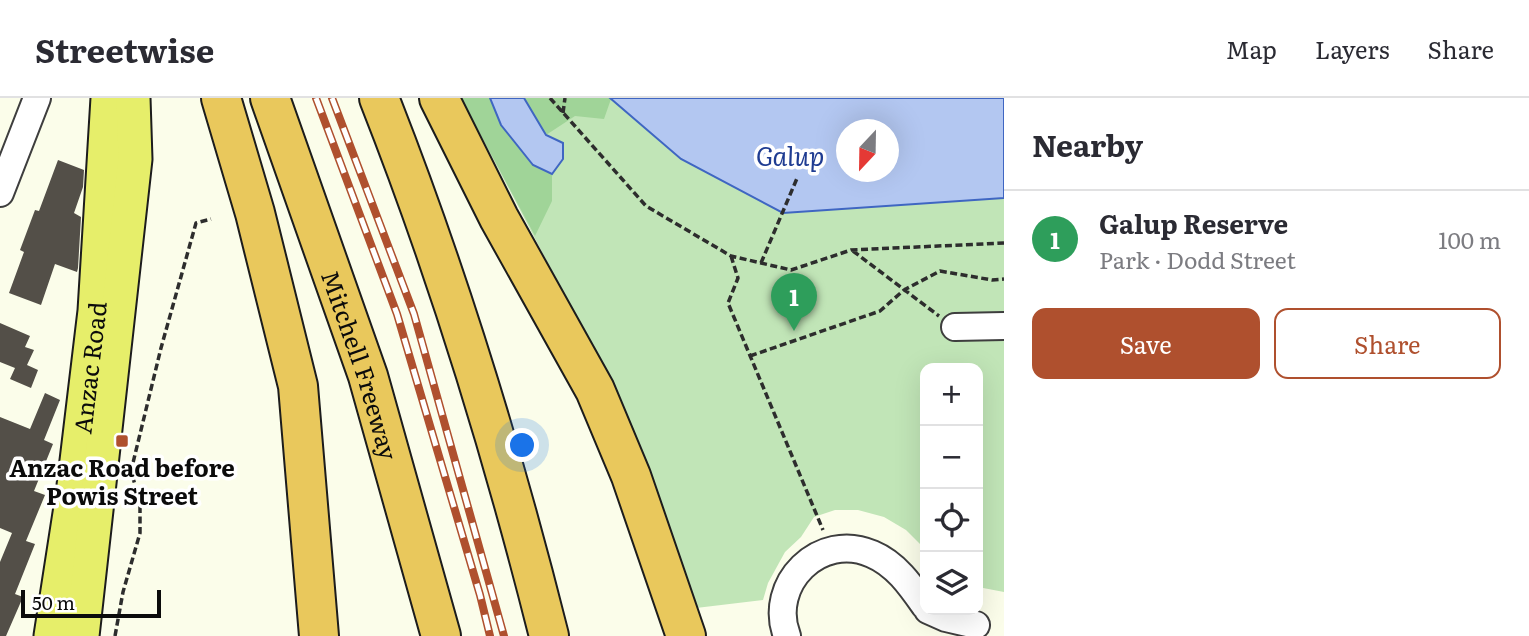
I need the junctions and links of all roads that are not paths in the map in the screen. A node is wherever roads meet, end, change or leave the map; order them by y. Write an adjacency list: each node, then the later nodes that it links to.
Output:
1 (37, 98): 8 (street)
2 (108, 98): 14 (main road, Anzac Road)
3 (133, 98): 15 (main road, Anzac Road)
4 (220, 98): 16 (highway)
5 (270, 98): 17 (highway, Mitchell Freeway)
6 (379, 98): 18 (highway)
7 (439, 98): 19 (highway)
8 (0, 193)
9 (1004, 326): 10 (street)
10 (955, 327)
11 (920, 598): 20 (street)
12 (940, 615): 13 (street)
13 (976, 625)
14 (51, 636)
15 (82, 636)
16 (318, 636)
17 (440, 636)
18 (549, 636)
19 (686, 636)
20 (787, 636)

